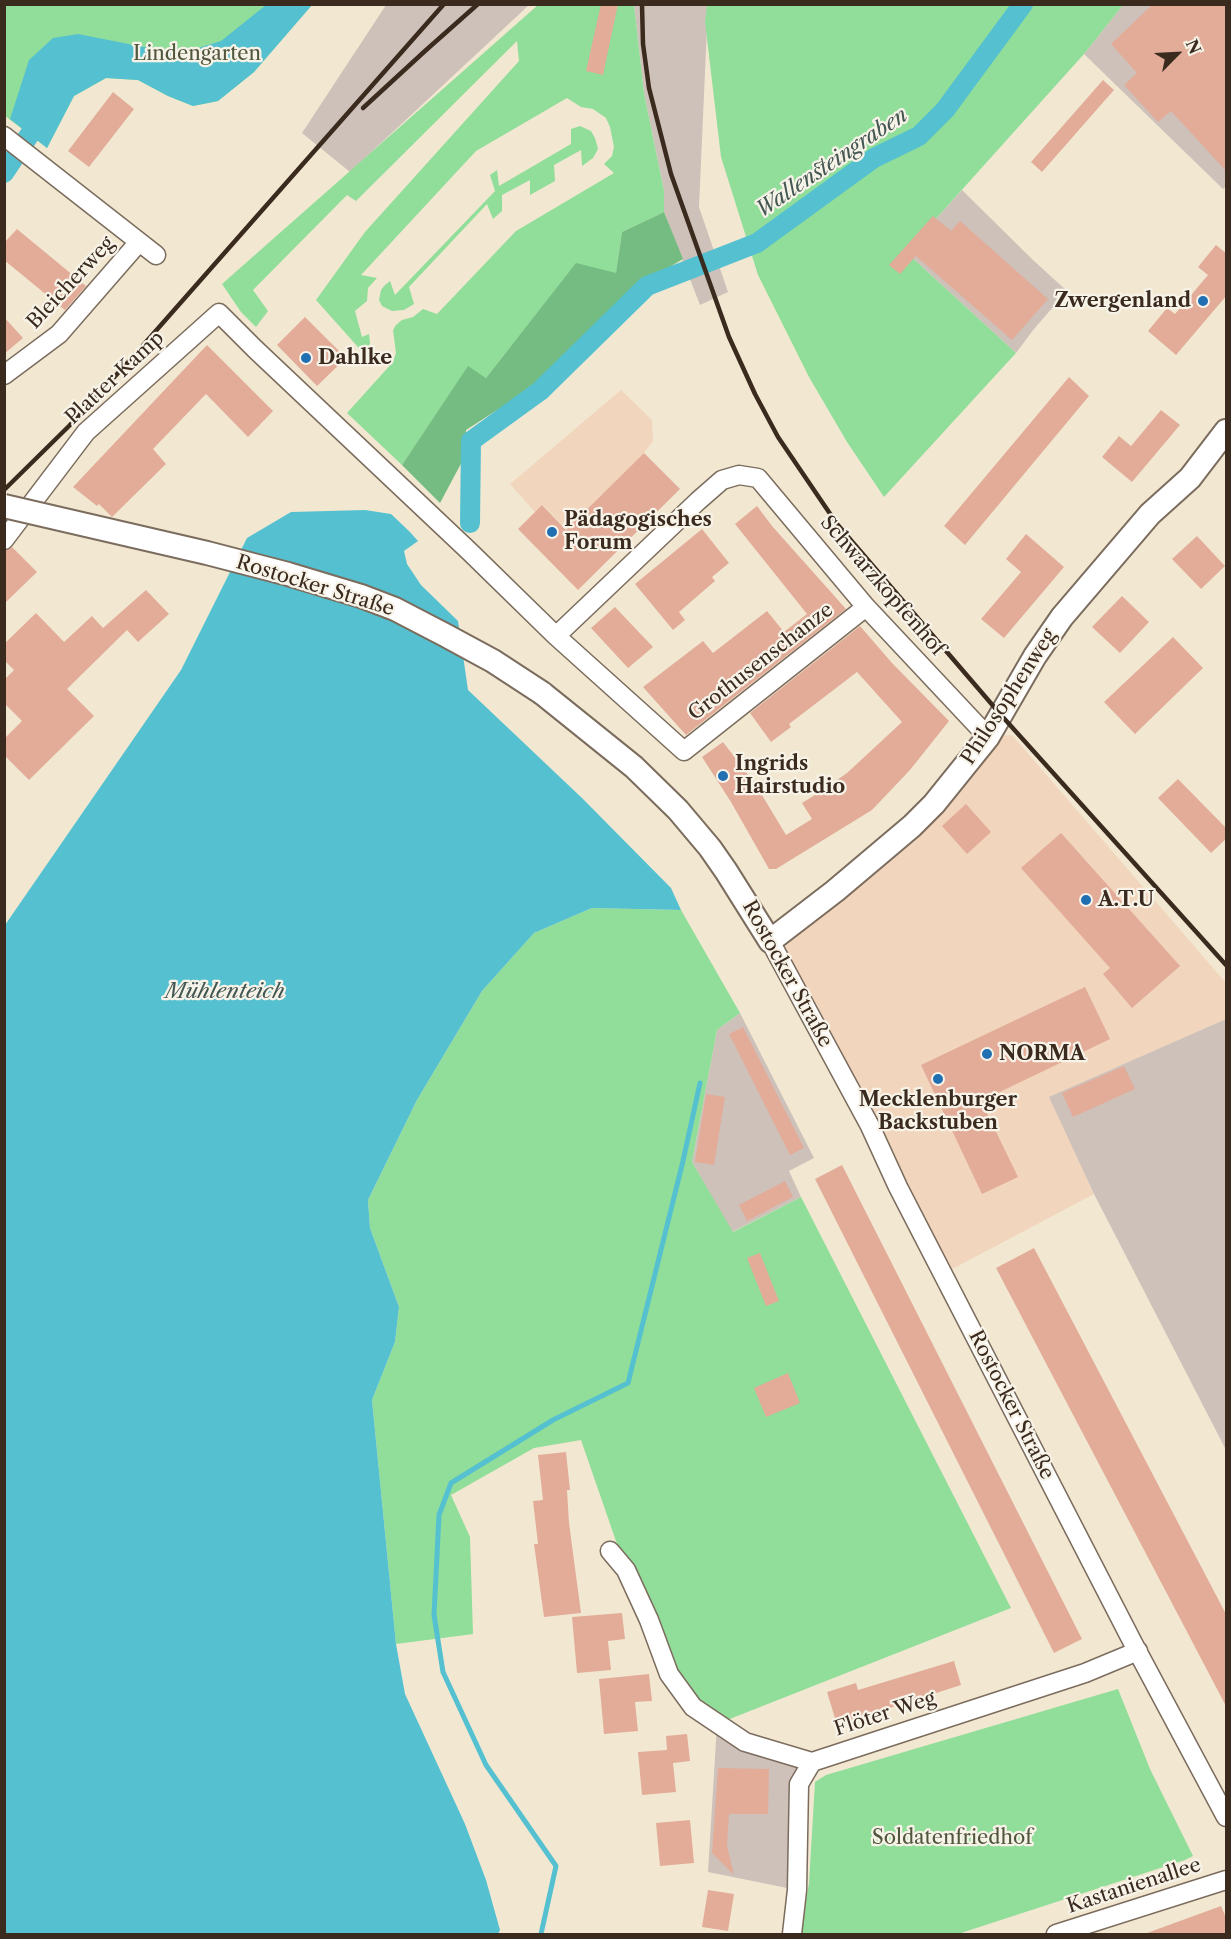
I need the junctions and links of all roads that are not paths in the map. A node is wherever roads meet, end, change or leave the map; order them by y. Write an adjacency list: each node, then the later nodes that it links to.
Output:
1 (4, 136): 2 (street)
2 (139, 242): 3 (street); 4 (street, Bleicherweg)
3 (156, 255)
4 (4, 375)
5 (1227, 431): 10 (main road, Philosophenweg)
6 (4, 506): 11 (main road, Rostocker Straße, bridge)
7 (4, 540): 9 (street, Platter Kamp)
8 (866, 607): 9 (street, Grothusenschanze); 9 (street, Schwarzkopfenhof); 10 (street, Schwarzkopfenhof)
9 (556, 636)
10 (988, 736): 11 (main road, Philosophenweg)
11 (770, 941): 13 (street, Rostocker Straße)
12 (610, 1551): 14 (street)
13 (1138, 1651): 14 (street, Flöter Weg); 15 (street, Rostocker Straße)
14 (812, 1761): 17 (street)
15 (1227, 1817)
16 (1227, 1880): 18 (street, Kastanienallee)
17 (792, 1935)
18 (1056, 1935)

